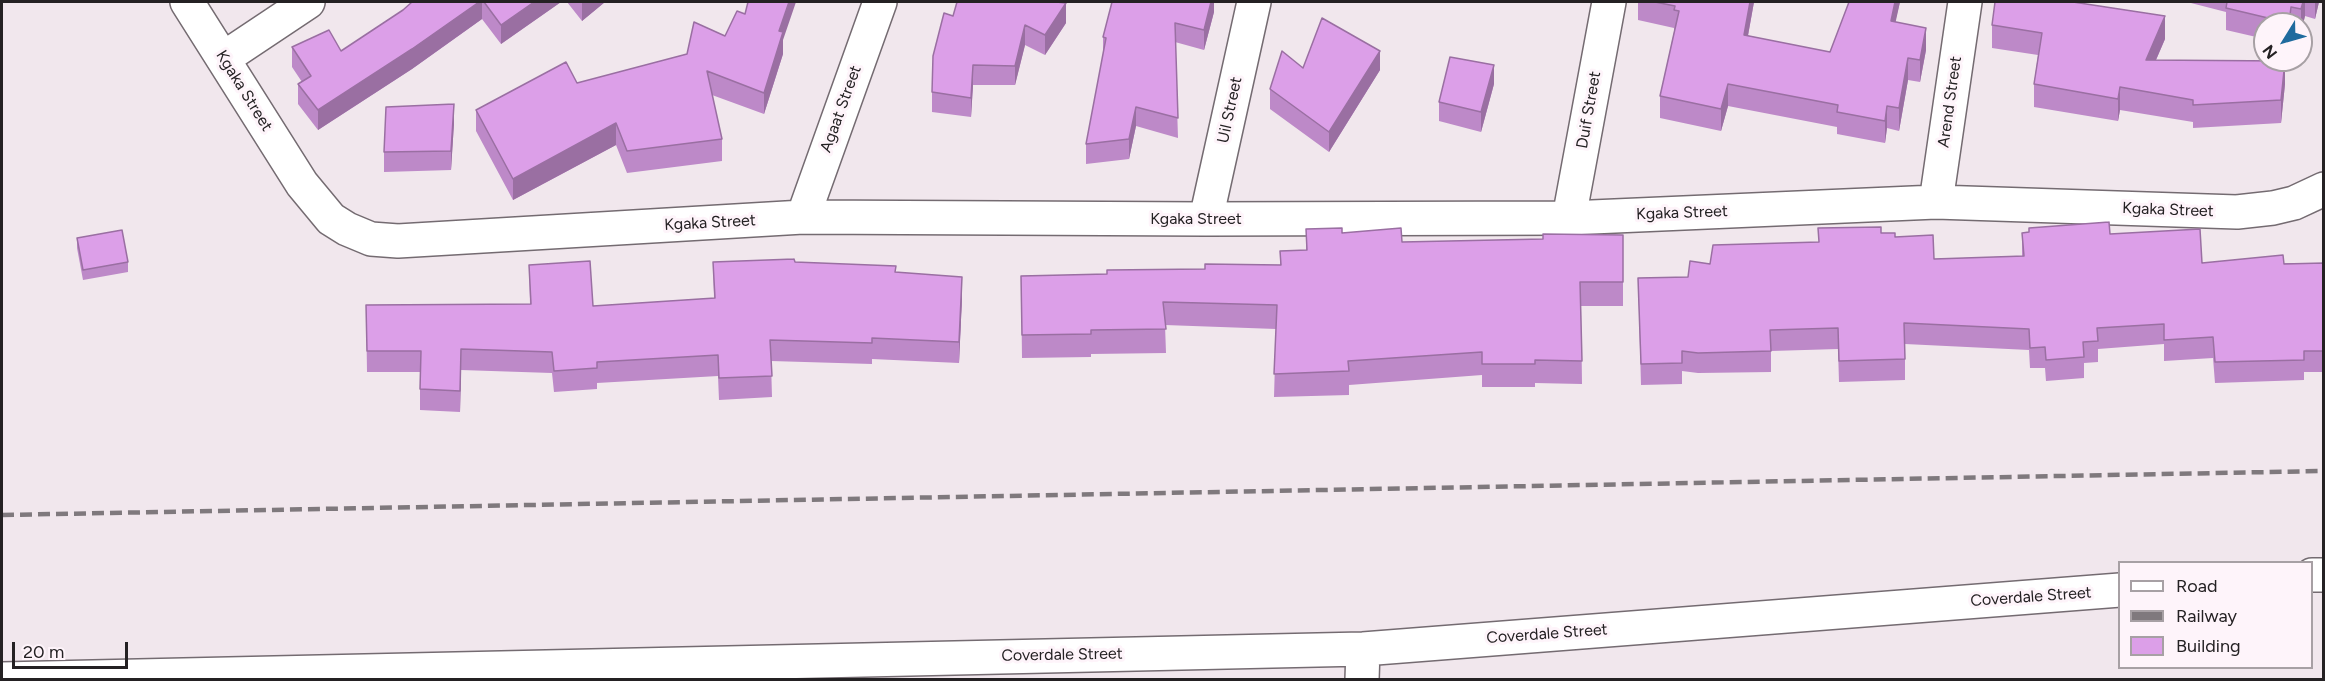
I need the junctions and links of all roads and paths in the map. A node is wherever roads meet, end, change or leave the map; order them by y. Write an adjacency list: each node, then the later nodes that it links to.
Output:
1 (188, 2): 7 (street, Kgaka Street)
2 (308, 2): 7 (street)
3 (879, 2): 10 (street, Agaat Street)
4 (1254, 2): 12 (street, Uil Street)
5 (1609, 2): 11 (street, Duif Street)
6 (1965, 2): 9 (street, Arend Street)
7 (224, 58): 10 (street, Kgaka Street)
8 (2324, 189): 9 (street, Kgaka Street)
9 (1936, 202): 11 (street, Kgaka Street)
10 (803, 217): 12 (street, Kgaka Street)
11 (1569, 218): 12 (street, Kgaka Street)
12 (1206, 219)
13 (2118, 590): 14 (street, Coverdale Street)
14 (1363, 664): 15 (street, Coverdale Street)
15 (2, 679)

